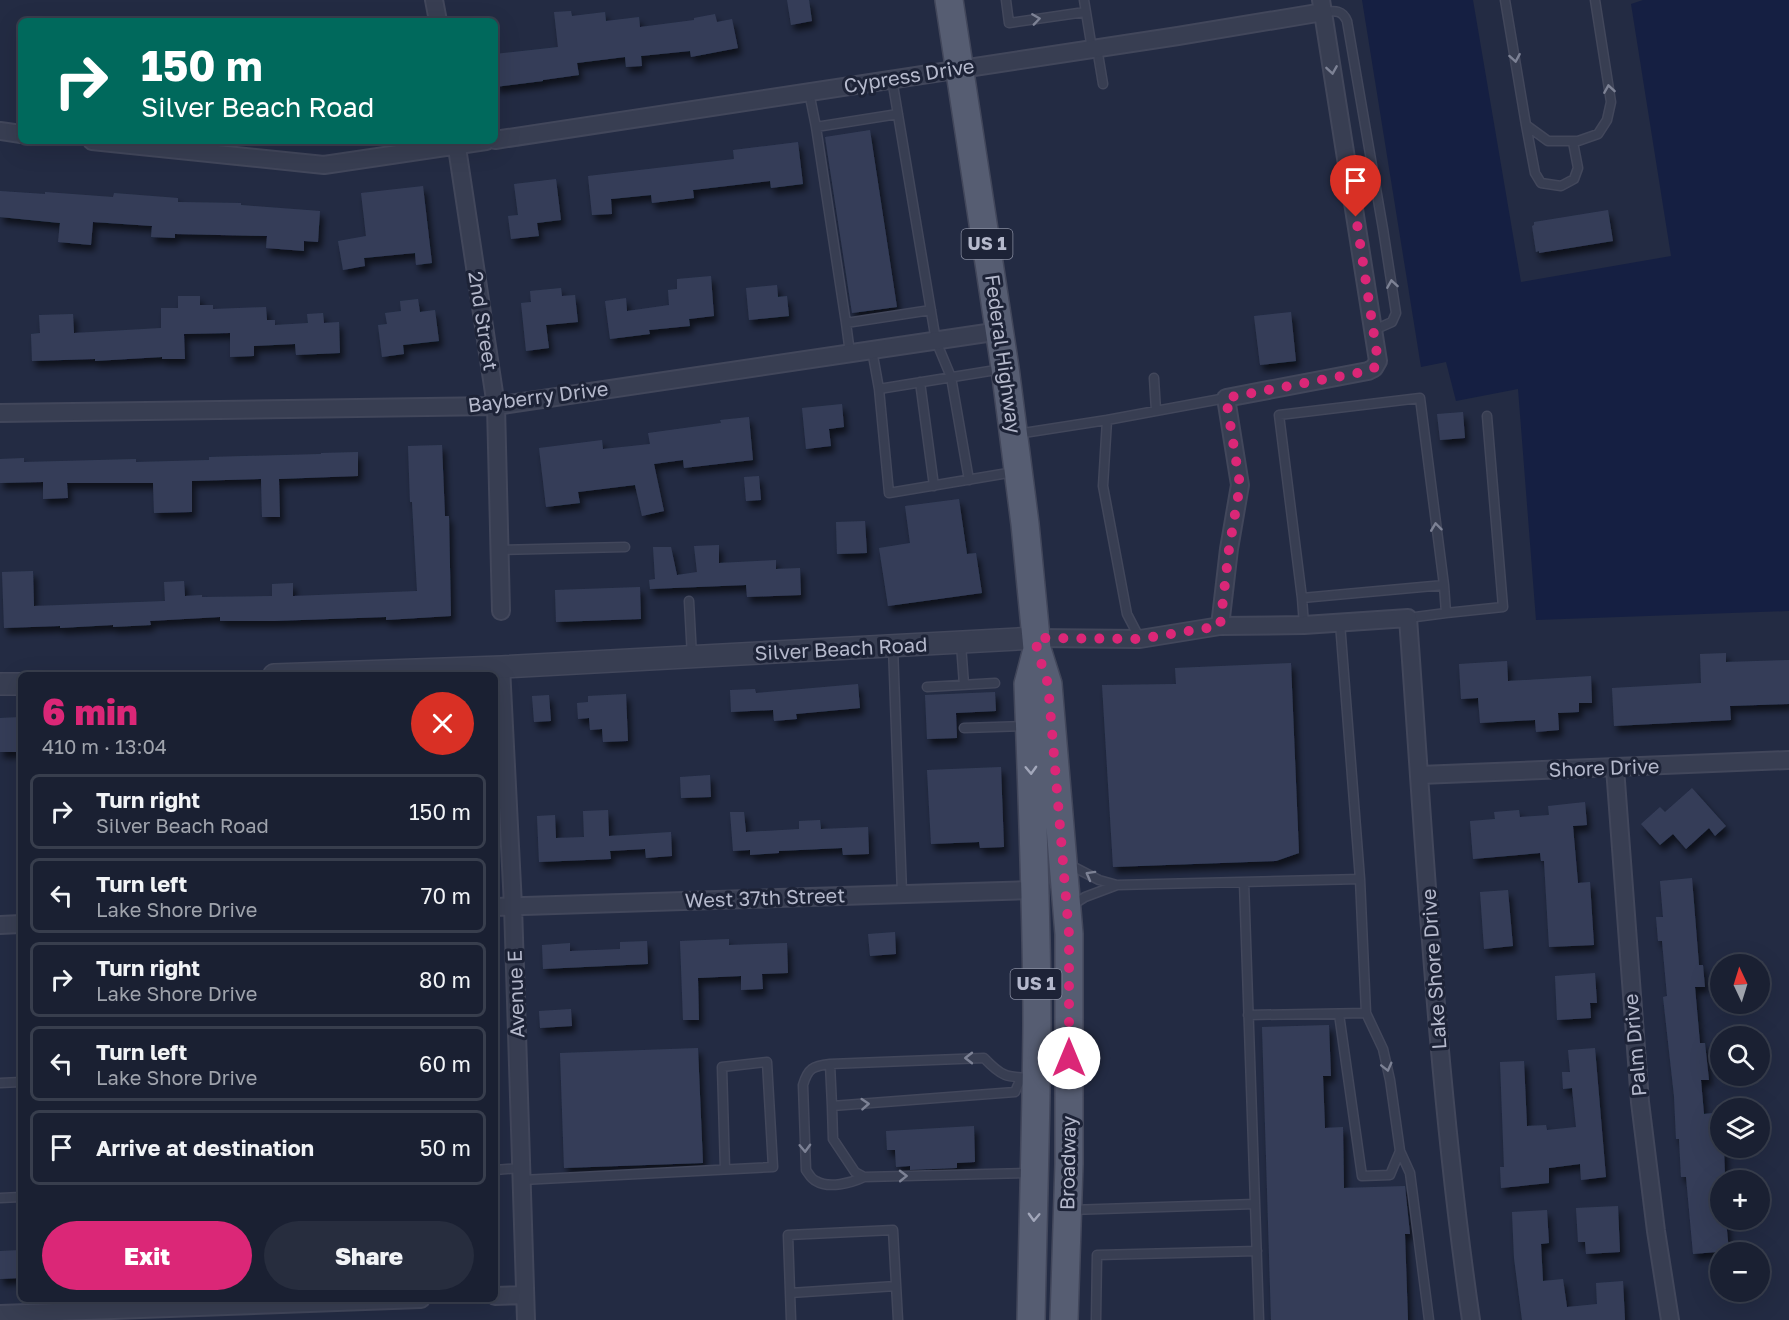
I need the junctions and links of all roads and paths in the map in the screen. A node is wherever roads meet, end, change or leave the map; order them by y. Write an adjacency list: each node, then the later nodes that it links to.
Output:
1 (434, 0): 9 (street)
2 (949, 0): 11 (main road, Federal Highway / US 1)
3 (1006, 0): 8 (lane, one-way to 8)
4 (1084, 0): 8 (lane)
5 (1505, 0): 16 (lane, one-way to 16)
6 (1595, 0): 21 (lane, one-way to 6)
7 (1322, 6): 10 (street, Cypress Drive); 27 (street, one-way to 27); 27 (lane, one-way to 7)
8 (1085, 12): 10 (lane)
9 (437, 18)
10 (1095, 48): 11 (street, Cypress Drive); 13 (lane)
11 (959, 69): 12 (street, Cypress Drive); 28 (main road, Federal Highway / US 1)
12 (892, 79): 14 (street, Cypress Drive); 15 (lane)
13 (1103, 84)
14 (809, 92): 17 (lane); 20 (street, Cypress Drive)
15 (898, 114): 17 (lane); 25 (lane)
16 (1526, 126): 21 (lane); 21 (lane)
17 (816, 127): 26 (lane)
18 (0, 131): 19 (street)
19 (18, 134)
20 (498, 140)
21 (1573, 142)
22 (121, 144): 23 (street)
23 (450, 144)
24 (456, 144): 38 (street, 2nd Street)
25 (931, 310): 26 (lane); 29 (lane)
26 (846, 323): 31 (lane)
27 (1374, 330): 37 (street)
28 (1000, 332): 29 (street, Bayberry Drive); 32 (main road, Federal Highway / US 1)
29 (936, 341): 30 (street, Bayberry Drive); 33 (lane)
30 (872, 350): 31 (street, Bayberry Drive); 36 (lane)
31 (850, 353): 38 (street, Bayberry Drive)
32 (1005, 368): 33 (lane); 43 (main road, Federal Highway / US 1)
33 (951, 377): 35 (lane); 45 (lane)
34 (1154, 378): 39 (lane)
35 (920, 382): 36 (lane); 46 (lane)
36 (879, 389): 46 (lane)
37 (1226, 398): 39 (lane); 57 (street)
38 (496, 406): 40 (street, Bayberry Drive); 48 (street, 2nd Street)
39 (1156, 411): 42 (lane)
40 (0, 413)
41 (1487, 416): 53 (lane)
42 (1107, 420): 43 (lane); 58 (lane)
43 (1014, 435): 44 (main road, Federal Highway / US 1)
44 (1019, 471): 45 (lane); 60 (main road, Federal Highway / US 1)
45 (969, 480): 46 (lane)
46 (934, 486)
47 (625, 546): 48 (lane)
48 (499, 550): 52 (street, 2nd Street)
49 (1444, 585): 50 (lane); 50 (lane, one-way to 50); 53 (lane)
50 (1302, 598): 56 (lane)
51 (688, 601): 62 (lane)
52 (501, 611)
53 (1446, 613): 54 (lane)
54 (1408, 618): 55 (street, Silver Beach Road); 74 (street, Lake Shore Drive)
55 (1340, 623): 56 (street, Silver Beach Road); 76 (lane)
56 (1304, 625): 57 (street, Silver Beach Road)
57 (1220, 626): 58 (street, Silver Beach Road)
58 (1140, 639): 60 (street, Silver Beach Road)
59 (961, 642): 60 (street, Silver Beach Road); 61 (street, Silver Beach Road); 68 (lane)
60 (1037, 644): 70 (main road, Broadway / US 1); 75 (main road, Broadway / US 1)
61 (893, 646): 62 (street, Silver Beach Road); 80 (lane)
62 (692, 657): 63 (street, Silver Beach Road)
63 (501, 667): 64 (street, Silver Beach Road); 81 (street, Avenue E)
64 (358, 672)
65 (995, 683): 68 (lane)
66 (0, 684): 67 (street)
67 (18, 684)
68 (964, 685): 69 (lane)
69 (927, 687)
70 (1029, 726): 71 (lane); 79 (main road, Broadway / US 1, one-way to 79)
71 (964, 728)
72 (1789, 760): 73 (street, Shore Drive)
73 (1615, 768): 74 (street, Shore Drive); 121 (street, Palm Drive)
74 (1420, 775): 120 (street, Lake Shore Drive)
75 (1063, 862): 78 (lane, one-way to 75); 83 (main road, Broadway / US 1)
76 (1360, 879): 77 (lane); 86 (lane)
77 (1244, 882): 78 (lane); 88 (lane)
78 (1117, 885): 83 (lane)
79 (1034, 890): 80 (street, West 37th Street); 89 (main road, Broadway / US 1)
80 (902, 894): 81 (street, West 37th Street)
81 (513, 906): 82 (street, West 37th Street); 99 (street, Avenue E)
82 (498, 907)
83 (1067, 909): 104 (main road, Broadway / US 1)
84 (18, 924): 85 (street)
85 (0, 925)
86 (1366, 1013): 87 (lane); 95 (lane, one-way to 95)
87 (1339, 1014): 88 (lane); 95 (lane)
88 (1248, 1015): 103 (lane)
89 (1036, 1024): 91 (main road, Broadway / US 1); 104 (main road)
90 (830, 1064): 91 (lane, one-way to 90); 94 (lane); 100 (lane, one-way to 100)
91 (1028, 1078): 94 (lane, one-way to 91); 98 (main road, Broadway / US 1)
92 (0, 1083): 93 (lane)
93 (18, 1083)
94 (832, 1107): 100 (lane)
95 (1400, 1151): 119 (lane)
96 (725, 1169): 96 (lane); 99 (lane)
97 (498, 1170): 99 (lane)
98 (1035, 1173): 100 (lane, one-way to 98); 115 (main road, Broadway / US 1, one-way to 115)
99 (522, 1174): 108 (street, Avenue E)
100 (864, 1176)
101 (18, 1197): 102 (lane)
102 (0, 1198)
103 (1255, 1204): 104 (lane); 105 (lane)
104 (1067, 1210): 116 (main road, Broadway / US 1)
105 (1257, 1251): 117 (lane); 118 (lane)
106 (896, 1286): 107 (lane); 107 (lane); 114 (lane)
107 (790, 1293): 113 (lane)
108 (525, 1295): 109 (street); 112 (street, Avenue E)
109 (498, 1296)
110 (337, 1302): 111 (street)
111 (0, 1314)
112 (526, 1320)
113 (791, 1320)
114 (898, 1320)
115 (1031, 1320)
116 (1064, 1320)
117 (1096, 1320)
118 (1259, 1320)
119 (1430, 1320)
120 (1471, 1320)
121 (1670, 1320)

